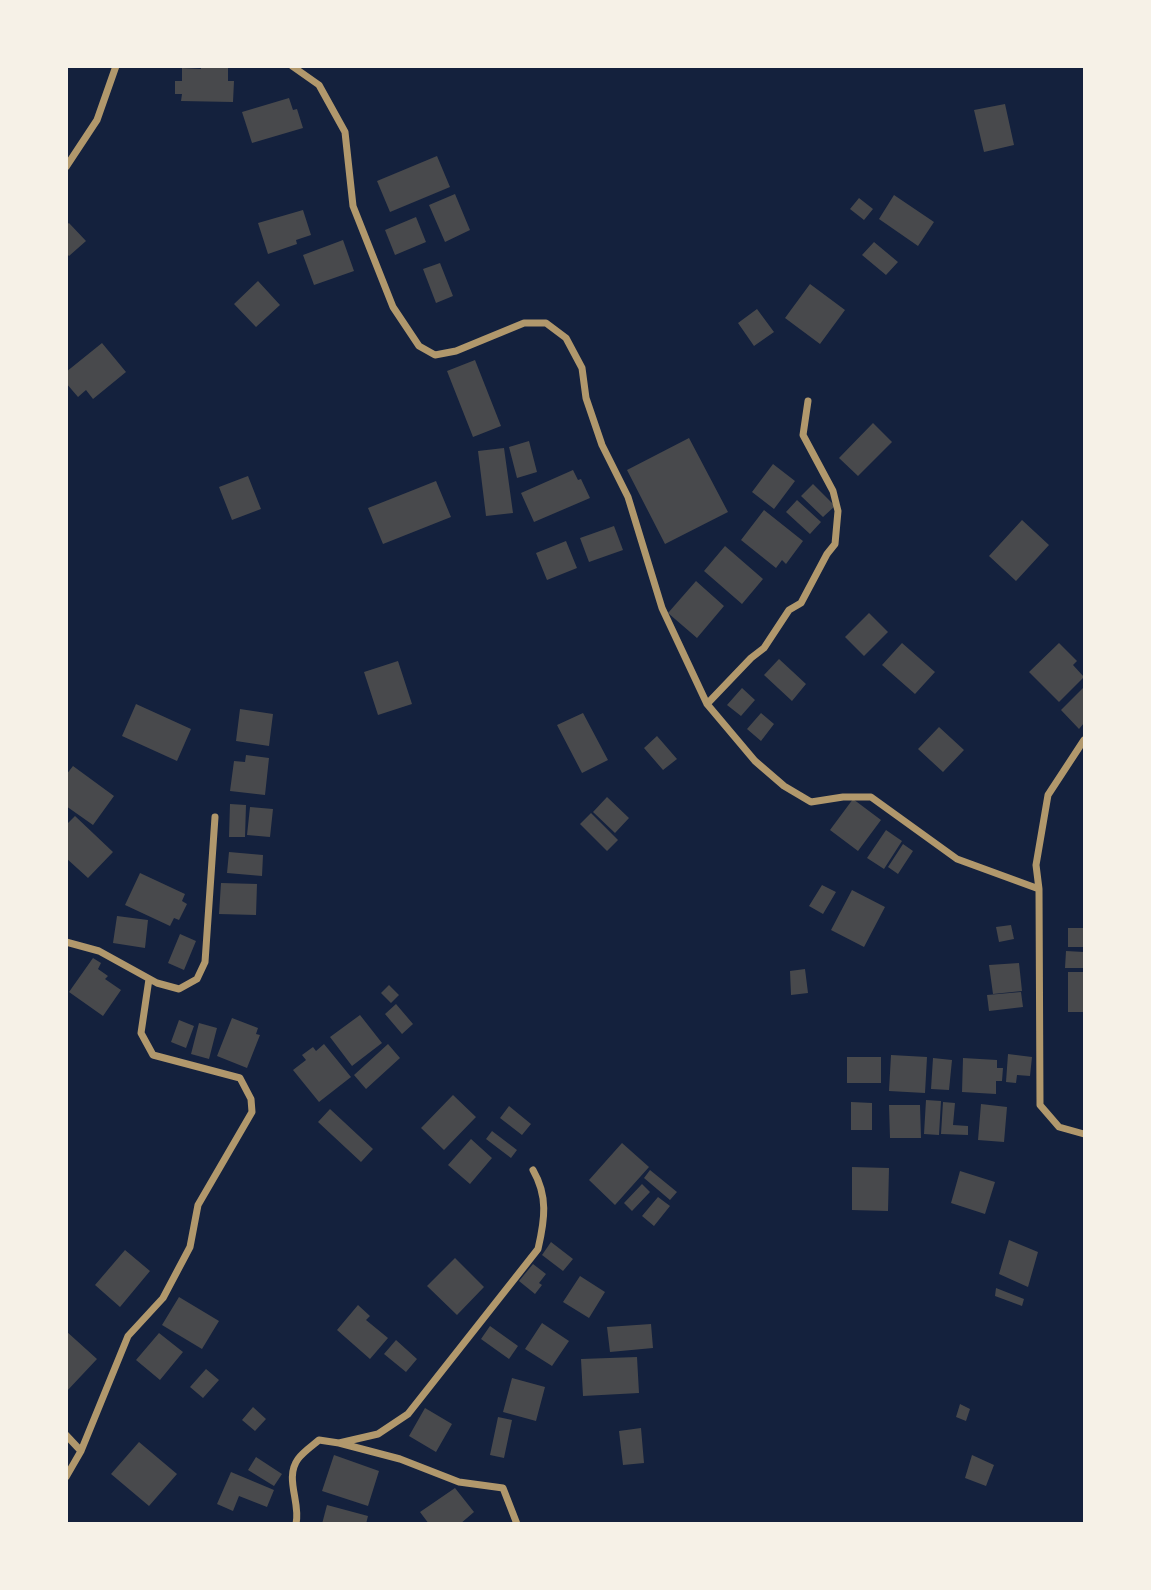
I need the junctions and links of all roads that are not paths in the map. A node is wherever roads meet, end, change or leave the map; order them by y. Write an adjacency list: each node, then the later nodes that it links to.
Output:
1 (116, 66): 3 (street)
2 (292, 66): 5 (street)
3 (66, 167)
4 (808, 401): 5 (street)
5 (707, 704): 8 (street)
6 (1084, 740): 8 (street)
7 (215, 817): 10 (street)
8 (1039, 889): 11 (street)
9 (66, 942): 10 (street)
10 (149, 979): 15 (street)
11 (1084, 1135)
12 (533, 1170): 14 (street)
13 (66, 1435): 15 (street)
14 (339, 1443): 17 (street); 18 (street)
15 (81, 1451): 16 (street)
16 (66, 1477)
17 (296, 1524)
18 (517, 1524)

